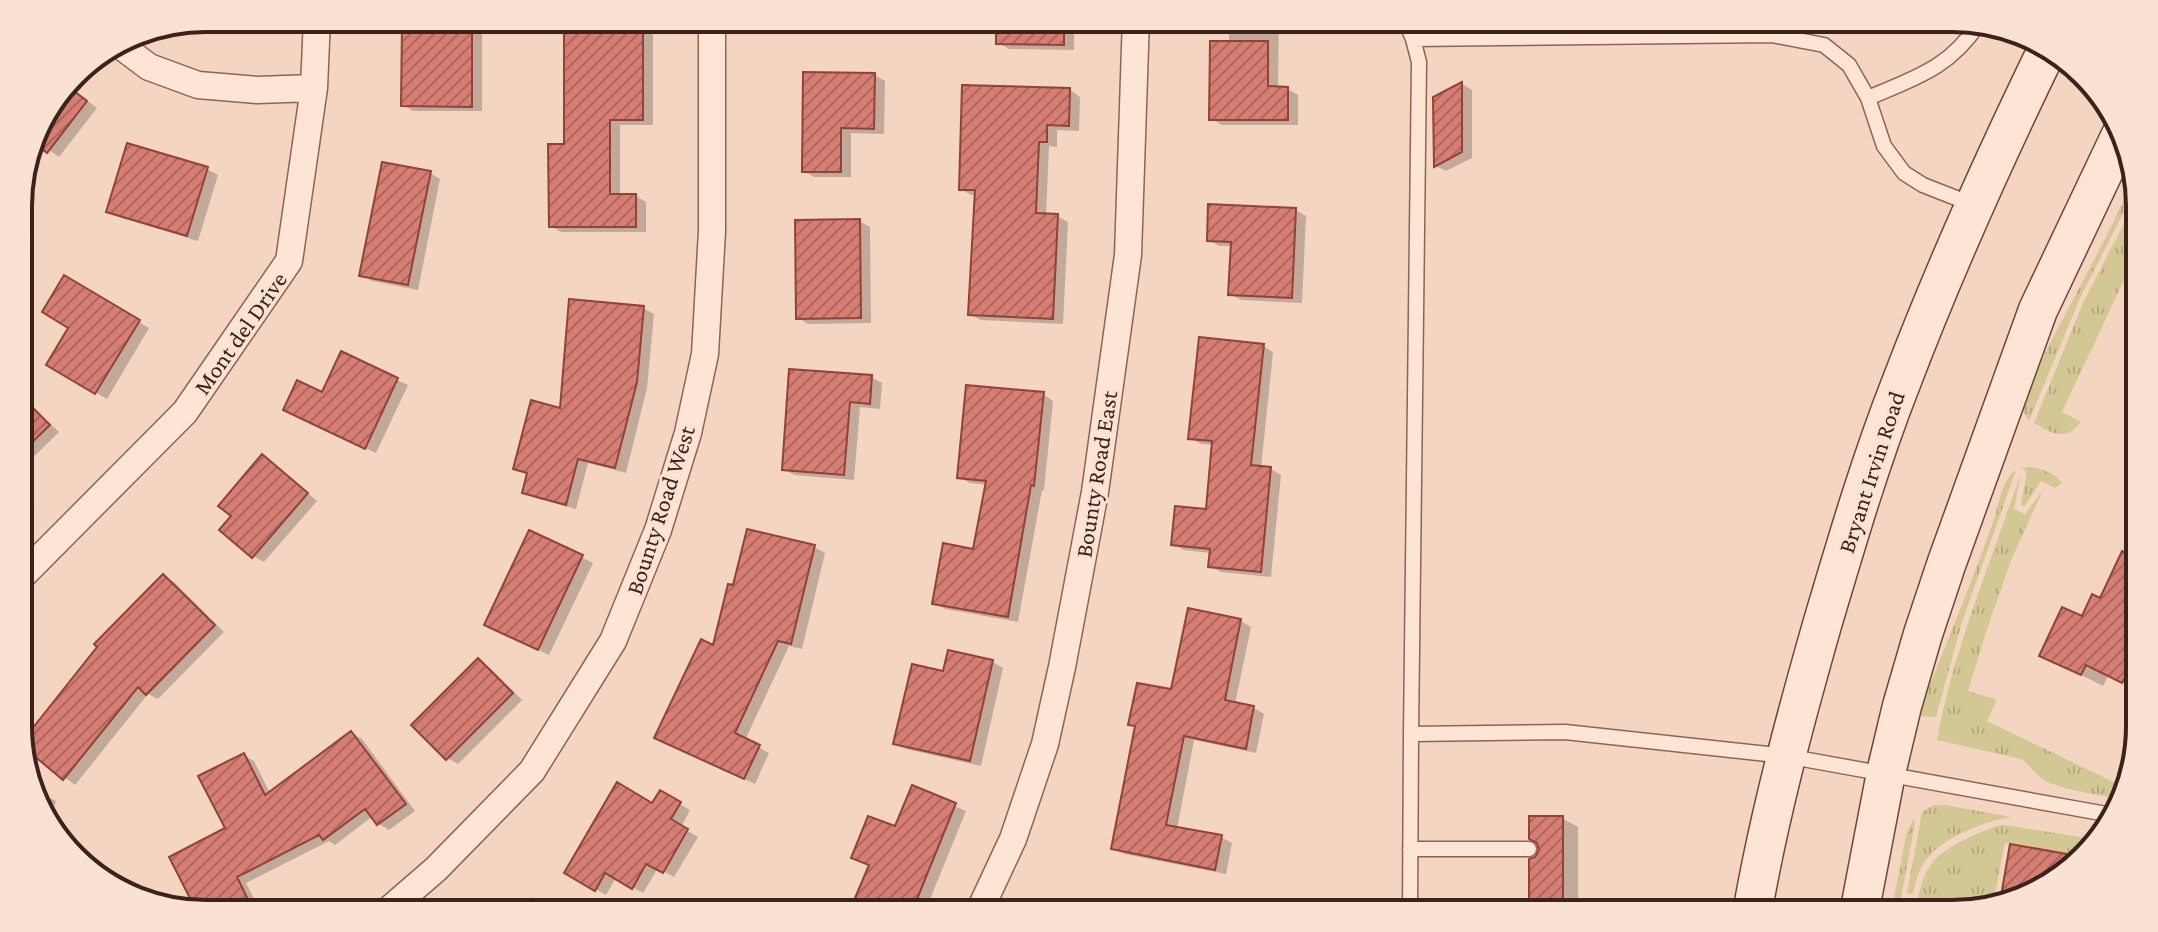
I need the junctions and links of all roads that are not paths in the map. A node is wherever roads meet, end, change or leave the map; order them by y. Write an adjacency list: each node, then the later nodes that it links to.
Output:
1 (316, 32): 9 (street, Mont del Drive)
2 (712, 32): 20 (street, Bounty Road West)
3 (1136, 32): 21 (street, Bounty Road East)
4 (1410, 32): 6 (lane)
5 (1973, 33): 10 (lane)
6 (1413, 39): 10 (lane); 14 (lane)
7 (127, 51): 9 (street)
8 (2043, 58): 12 (main road, Bryant Irvin Road)
9 (314, 88): 13 (street, Mont del Drive)
10 (1868, 98): 12 (lane)
11 (2115, 147): 16 (main road)
12 (1974, 205): 15 (main road, Bryant Irvin Road)
13 (32, 566)
14 (1411, 734): 15 (lane); 18 (lane)
15 (1786, 756): 16 (lane); 23 (main road, Bryant Irvin Road)
16 (1886, 773): 17 (lane); 24 (main road)
17 (2103, 813)
18 (1410, 849): 19 (lane); 22 (lane)
19 (1529, 849)
20 (400, 900)
21 (985, 900)
22 (1410, 900)
23 (1755, 900)
24 (1862, 900)

